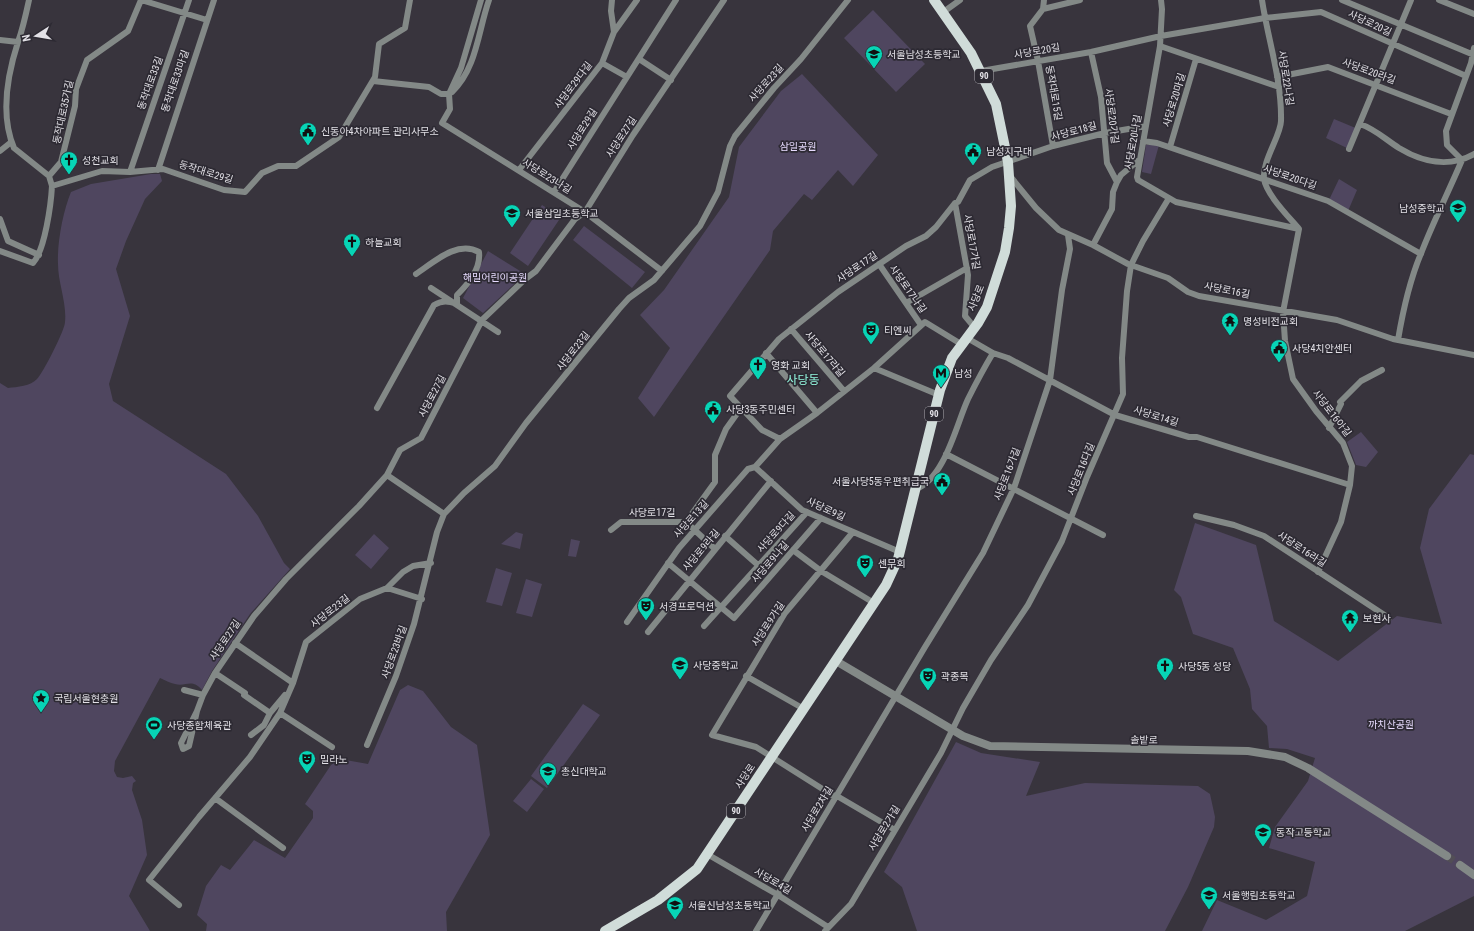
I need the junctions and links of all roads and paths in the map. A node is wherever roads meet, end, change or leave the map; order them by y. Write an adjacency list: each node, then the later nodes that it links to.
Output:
1 (29, 0): 32 (street)
2 (141, 0): 23 (street); 68 (street, 동작대로35가길)
3 (189, 0): 23 (street, 동작대로33길)
4 (214, 0): 27 (street, 동작대로33마길)
5 (410, 0): 46 (street, 동작대로29길)
6 (480, 0): 49 (street, 사당로23나길)
7 (489, 0): 49 (street)
8 (612, 0): 29 (street, 사당로29다길)
9 (637, 0): 29 (street)
10 (676, 0): 37 (street, 사당로29길)
11 (724, 0): 45 (street, 사당로27길)
12 (848, 0): 86 (street, 사당로23길)
13 (934, 0): 24 (main road, 사당로 / 90)
14 (960, 0): 24 (street)
15 (1044, 0): 22 (street)
16 (1080, 0): 22 (street)
17 (1160, 0): 30 (street, 사당로20나길)
18 (1262, 0): 26 (street, 사당로22나길)
19 (1342, 0): 28 (street)
20 (1411, 0): 28 (street)
21 (1440, 0): 25 (street)
22 (1044, 8): 39 (street, 동작대로15길)
23 (185, 13): 27 (street); 66 (street, 동작대로33길)
24 (942, 13): 41 (main road, 사당로 / 90)
25 (1474, 14)
26 (1265, 18): 30 (street, 사당로20길); 33 (street, 사당로20길); 44 (street, 사당로22나길)
27 (207, 20): 64 (street, 동작대로33마길)
28 (1400, 24): 33 (street); 36 (street)
29 (614, 32): 40 (street, 사당로29다길)
30 (1161, 36): 34 (street, 사당로20나길); 35 (street, 사당로20길)
31 (0, 40): 32 (street)
32 (18, 42): 55 (street)
33 (1393, 45): 42 (street, 사당로20길); 47 (street)
34 (1160, 46): 38 (street); 52 (street, 사당로20나길)
35 (1091, 52): 39 (street, 사당로20길); 53 (street, 사당로20가길)
36 (1473, 52): 42 (street)
37 (639, 59): 43 (street, 사당로29길); 45 (street)
38 (1196, 59): 48 (street); 57 (street, 사당로20마길)
39 (1038, 61): 41 (street, 사당로20길); 56 (street, 동작대로15길)
40 (602, 63): 43 (street); 65 (street, 사당로29다길)
41 (981, 71): 63 (main road, 사당로 / 90)
42 (1466, 76): 50 (street)
43 (627, 77): 72 (street, 사당로29길)
44 (1277, 77): 47 (street, 사당로20라길); 48 (street, 사당로22나길)
45 (671, 80): 75 (street, 사당로27길)
46 (373, 81): 49 (street); 64 (street, 동작대로29길)
47 (1376, 84): 50 (street, 사당로20라길); 51 (street)
48 (1279, 87): 69 (street, 사당로22나길)
49 (449, 94): 65 (street, 사당로23나길)
50 (1451, 114): 62 (street)
51 (1360, 124): 58 (street); 62 (street)
52 (1146, 126): 53 (street, 사당로18길); 54 (street, 사당로20나길)
53 (1105, 133): 56 (street, 사당로18길); 70 (street, 사당로20가길)
54 (1143, 141): 57 (street, 사당로20다길); 61 (street, 사당로20나길)
55 (10, 142): 59 (street); 68 (street)
56 (1053, 146): 63 (street, 사당로18길)
57 (1170, 147): 69 (street, 사당로20다길)
58 (1349, 149)
59 (0, 151)
60 (1474, 154): 62 (street)
61 (1140, 159): 70 (street); 73 (street, 사당로20나길)
62 (1462, 160): 81 (street)
63 (1008, 162): 67 (main road, 사당로 / 90); 74 (street, 사당로17길)
64 (158, 170): 66 (street, 동작대로29길)
65 (519, 170): 72 (street, 사당로23나길)
66 (130, 172): 71 (street, 동작대로29길)
67 (1009, 175): 78 (street, 사당로16길); 94 (main road, 사당로 / 90)
68 (49, 176): 71 (street)
69 (1264, 179): 77 (street); 81 (street, 사당로20다길)
70 (1117, 182): 79 (street)
71 (52, 186): 82 (street)
72 (554, 192): 75 (street, 사당로23나길)
73 (1169, 198): 77 (street, 사당로20나길); 84 (street, 사당로16다길)
74 (955, 203): 83 (street, 사당로17길); 85 (street, 사당로17가길)
75 (585, 212): 86 (street, 사당로23나길); 92 (street, 사당로27길)
76 (0, 219): 82 (street)
77 (1299, 229): 91 (street)
78 (1068, 236): 79 (street, 사당로16길); 105 (street, 사당로16가길)
79 (1093, 245): 84 (street, 사당로16길)
80 (0, 251): 82 (street)
81 (1421, 254): 97 (street)
82 (39, 255)
83 (879, 264): 89 (street, 사당로17나길); 95 (street, 사당로17길)
84 (1131, 265): 91 (street, 사당로16길); 111 (street, 사당로16다길)
85 (967, 268): 89 (street); 94 (street, 사당로17가길)
86 (662, 271): 122 (street, 사당로23길)
87 (416, 274): 90 (street)
88 (431, 288): 90 (street)
89 (906, 303): 93 (street, 사당로17나길)
90 (457, 304): 92 (street); 109 (street)
91 (1283, 312): 97 (street, 사당로16길); 112 (street, 사당로16아길)
92 (482, 320): 96 (street); 116 (street, 사당로27길)
93 (921, 325): 98 (street); 103 (street, 사당로13길)
94 (975, 328): 98 (main road, 사당로 / 90)
95 (791, 329): 100 (street, 사당로17길); 106 (street, 사당로17라길)
96 (498, 332)
97 (1398, 340): 102 (street, 사당로16길)
98 (964, 341): 101 (street, 사당로14길); 107 (main road, 사당로 / 90)
99 (1474, 348): 102 (street)
100 (766, 353): 108 (street, 사당로17길); 110 (street)
101 (993, 353): 105 (street, 사당로14길); 114 (street)
102 (1473, 355)
103 (874, 368): 106 (street, 사당로13길); 107 (street)
104 (1382, 370): 112 (street)
105 (1050, 380): 111 (street, 사당로14길); 119 (street, 사당로16가길)
106 (844, 391): 110 (street, 사당로13길)
107 (939, 396): 120 (main road, 사당로 / 90)
108 (739, 406): 113 (street); 126 (street, 사당로17길)
109 (377, 408)
110 (817, 413): 113 (street, 사당로13길)
111 (1115, 415): 118 (street, 사당로14길); 125 (street, 사당로16다길)
112 (1329, 428): 118 (street, 사당로16아길)
113 (780, 439): 115 (street, 사당로13길)
114 (946, 454): 119 (street); 120 (street)
115 (755, 467): 117 (street, 사당로9길); 128 (street, 사당로13길)
116 (387, 475): 122 (street); 149 (street, 사당로27길)
117 (771, 482): 121 (street, 사당로9길); 131 (street, 사당로9라길)
118 (1350, 485): 139 (street, 사당로16아길)
119 (1014, 488): 125 (street); 156 (street, 사당로16가길)
120 (916, 489): 134 (main road, 사당로 / 90)
121 (807, 512): 124 (street, 사당로9길); 137 (street, 사당로9다길)
122 (444, 514): 135 (street, 사당로23길)
123 (1196, 516): 139 (street, 사당로16라길)
124 (821, 518): 129 (street, 사당로9길); 133 (street, 사당로9나길)
125 (1072, 519): 130 (street); 161 (street, 사당로16다길)
126 (686, 522): 127 (street, 사당로17길); 128 (street)
127 (611, 530)
128 (694, 530): 132 (street); 136 (street, 사당로13길)
129 (853, 532): 134 (street, 사당로9길); 138 (street, 사당로9가길)
130 (1103, 535)
131 (725, 536): 132 (street, 사당로9라길); 137 (street, 사당로9다길)
132 (715, 549): 140 (street, 사당로9라길)
133 (793, 550): 138 (street); 144 (street, 사당로9나길)
134 (900, 552): 143 (main road, 사당로 / 90)
135 (431, 563): 141 (street, 사당로23길); 142 (street, 사당로23바길)
136 (668, 563): 140 (street); 146 (street, 사당로13길)
137 (759, 566): 144 (street, 사당로9다길)
138 (821, 571): 143 (street); 152 (street, 사당로9가길)
139 (1318, 572): 145 (street, 사당로16라길)
140 (688, 581): 144 (street); 148 (street, 사당로9라길)
141 (387, 588): 142 (street); 153 (street, 사당로23길)
142 (422, 599): 163 (street, 사당로23바길)
143 (874, 603): 150 (main road, 사당로 / 90)
144 (721, 607): 147 (street, 사당로9다길)
145 (1389, 618)
146 (626, 622)
147 (704, 626)
148 (648, 632)
149 (235, 643): 151 (street, 사당로27길); 153 (street)
150 (836, 661): 156 (street, 솔밭로); 157 (main road, 사당로 / 90)
151 (215, 673): 155 (street, 사당로27길); 160 (street)
152 (746, 676): 157 (street); 165 (street, 사당로9가길)
153 (292, 686): 159 (street, 사당로23길); 160 (street)
154 (184, 690): 155 (street)
155 (203, 695): 158 (street, 사당로27길)
156 (897, 697): 161 (street, 솔밭로); 166 (street, 사당로2차길)
157 (804, 708): 165 (main road, 사당로 / 90)
158 (197, 711): 158 (street, 사당로27길)
159 (280, 713): 164 (street); 167 (street, 사당로23길)
160 (270, 714): 162 (street)
161 (953, 730): 168 (street, 사당로2가길); 171 (street, 솔밭로)
162 (251, 735)
163 (367, 746)
164 (332, 747)
165 (771, 758): 166 (street); 170 (main road, 사당로 / 90)
166 (837, 796): 168 (street); 174 (street, 사당로2차길)
167 (215, 798): 169 (street); 175 (street, 사당로23길)
168 (895, 830): 176 (street, 사당로2가길)
169 (283, 848)
170 (707, 854): 174 (street, 사당로4길); 177 (main road, 사당로 / 90)
171 (1447, 856)
172 (1460, 865): 173 (street)
173 (1474, 875)
174 (778, 895): 176 (street, 사당로4길); 178 (street, 사당로2차길)
175 (179, 905)
176 (827, 929)
177 (605, 931)
178 (756, 931)

